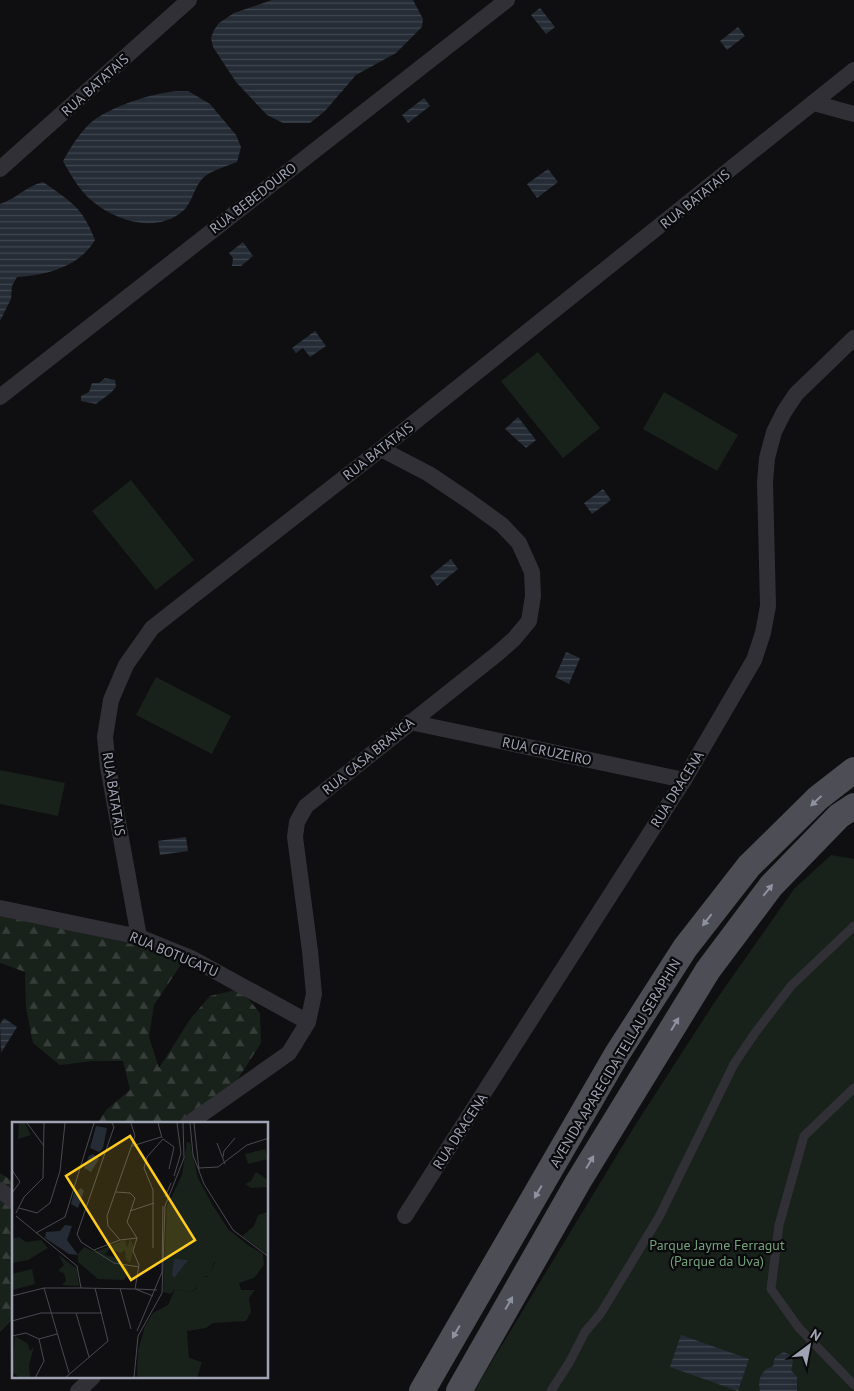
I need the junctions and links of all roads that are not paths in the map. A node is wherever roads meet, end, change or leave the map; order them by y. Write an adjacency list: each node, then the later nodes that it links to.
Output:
1 (189, 0): 6 (street, RUA BATATAIS)
2 (506, 0): 8 (street, RUA BEBEDOURO)
3 (854, 70): 4 (street, RUA BATATAIS)
4 (814, 103): 5 (street); 9 (street, RUA BATATAIS)
5 (854, 114)
6 (0, 169)
7 (854, 338): 12 (street, RUA DRACENA)
8 (0, 397)
9 (381, 449): 10 (street, RUA CASA BRANCA); 16 (street, RUA BATATAIS)
10 (410, 722): 12 (street, RUA CRUZEIRO); 17 (street, RUA CASA BRANCA)
11 (854, 770): 26 (main road, AVENIDA APARECIDA TELLAU SERAPHIN, one-way to 26)
12 (684, 780): 22 (street, RUA DRACENA)
13 (854, 806): 27 (main road, one-way to 13)
14 (0, 908): 16 (street, RUA BOTUCATU)
15 (854, 926): 28 (lane)
16 (139, 936): 17 (street, RUA BOTUCATU)
17 (308, 1022): 19 (street, RUA CASA BRANCA)
18 (854, 1088): 24 (lane)
19 (191, 1122)
20 (0, 1190): 21 (street)
21 (12, 1199)
22 (405, 1216)
23 (92, 1378): 25 (street)
24 (854, 1385)
25 (78, 1391)
26 (422, 1391)
27 (459, 1391)
28 (550, 1391)

